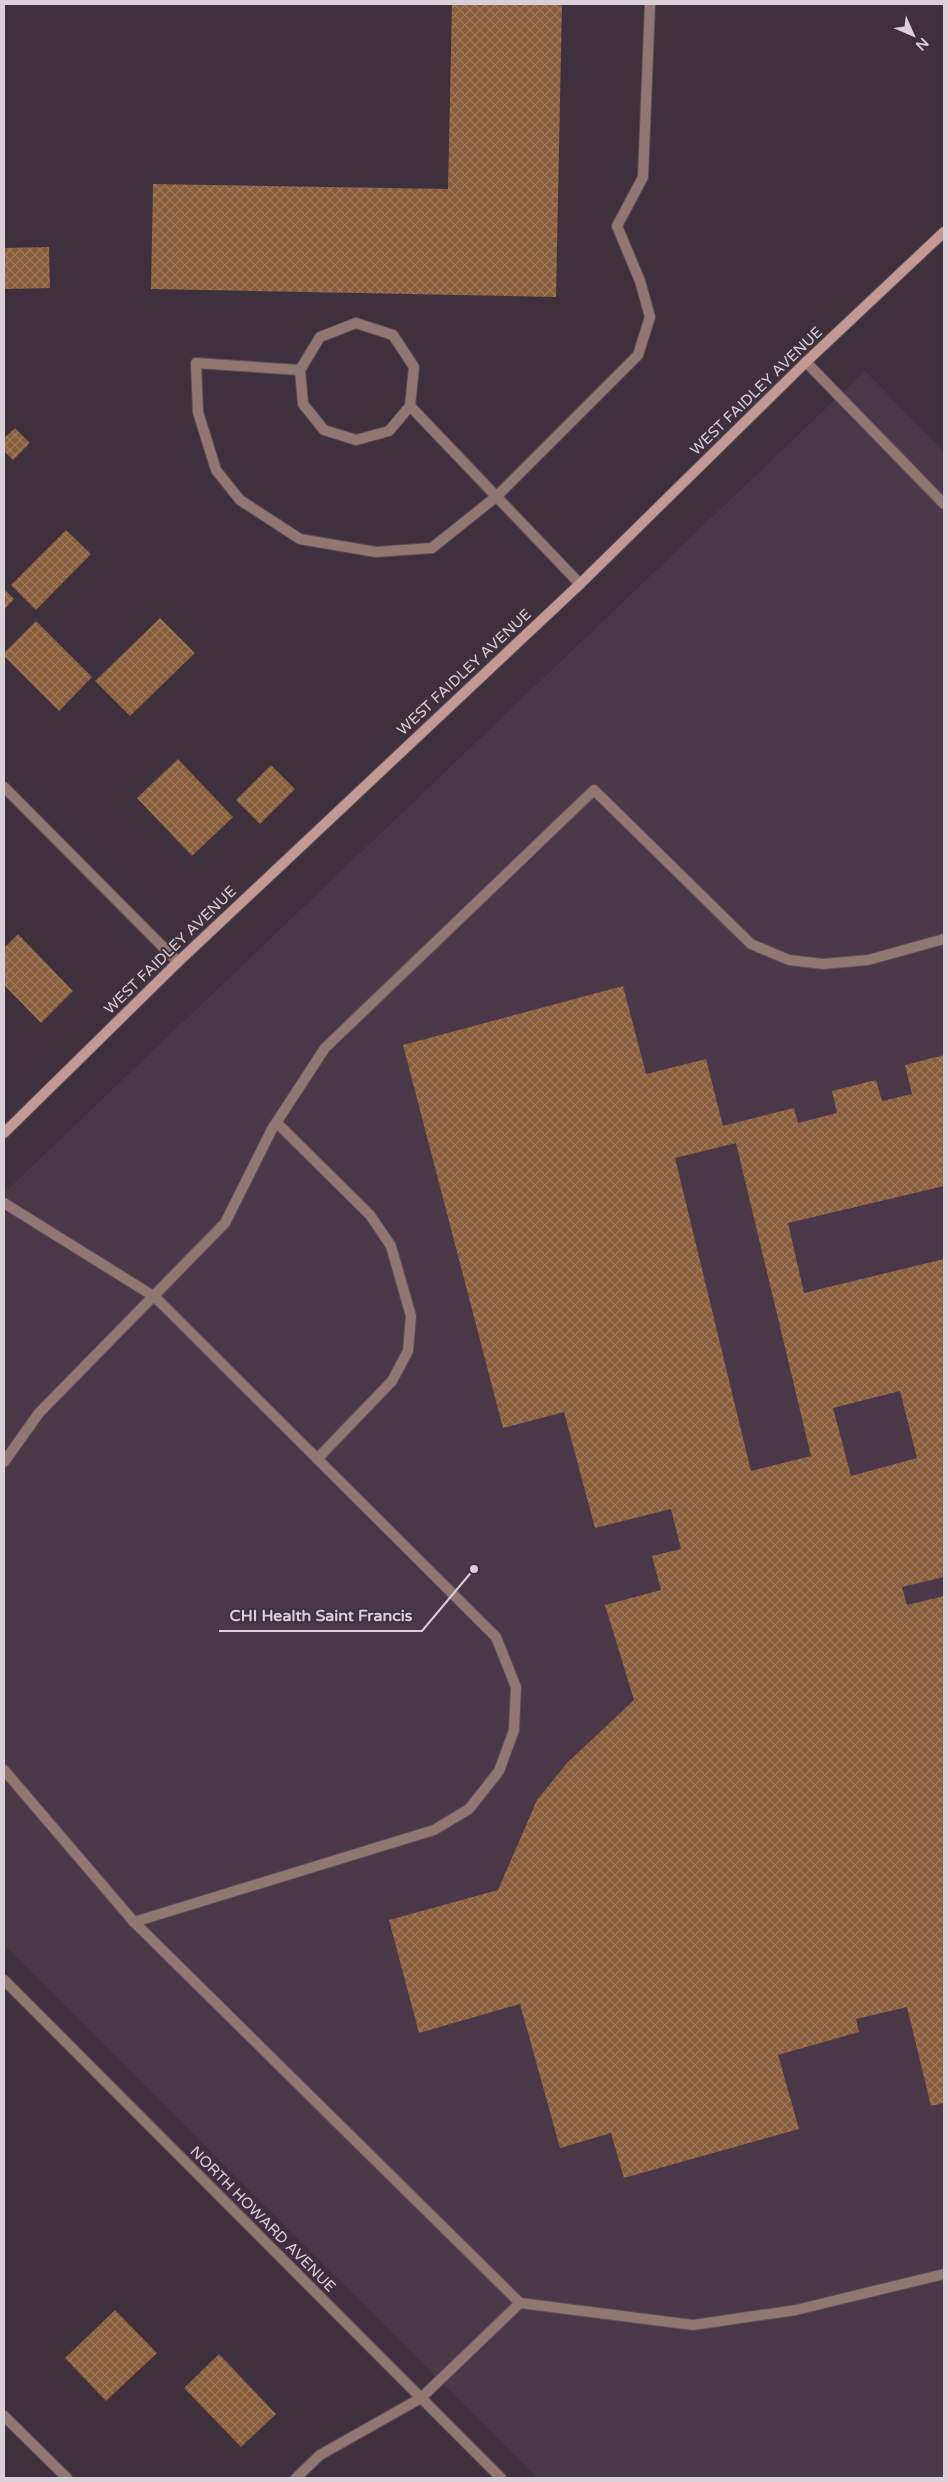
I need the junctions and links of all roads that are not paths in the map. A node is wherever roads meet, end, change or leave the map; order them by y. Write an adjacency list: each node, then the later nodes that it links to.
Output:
1 (650, 4): 6 (street)
2 (944, 232): 3 (street, WEST FAIDLEY AVENUE)
3 (806, 362): 7 (street); 8 (street, WEST FAIDLEY AVENUE)
4 (300, 370): 5 (street); 5 (street); 6 (street)
5 (410, 406): 6 (street)
6 (497, 496): 8 (street)
7 (944, 504)
8 (580, 584): 11 (street, WEST FAIDLEY AVENUE)
9 (4, 787): 11 (street)
10 (944, 938): 12 (street)
11 (178, 962): 13 (street, WEST FAIDLEY AVENUE)
12 (277, 1123): 15 (street); 16 (street)
13 (4, 1133)
14 (4, 1203): 15 (street)
15 (155, 1297): 16 (street); 17 (street)
16 (317, 1459): 19 (street)
17 (4, 1462)
18 (4, 1770): 19 (street)
19 (134, 1922): 22 (street)
20 (4, 1980): 23 (street, NORTH HOWARD AVENUE)
21 (944, 2274): 22 (street)
22 (520, 2303): 23 (street)
23 (421, 2398): 26 (street); 27 (street, NORTH HOWARD AVENUE)
24 (4, 2416): 25 (street)
25 (67, 2478)
26 (296, 2478)
27 (501, 2478)

